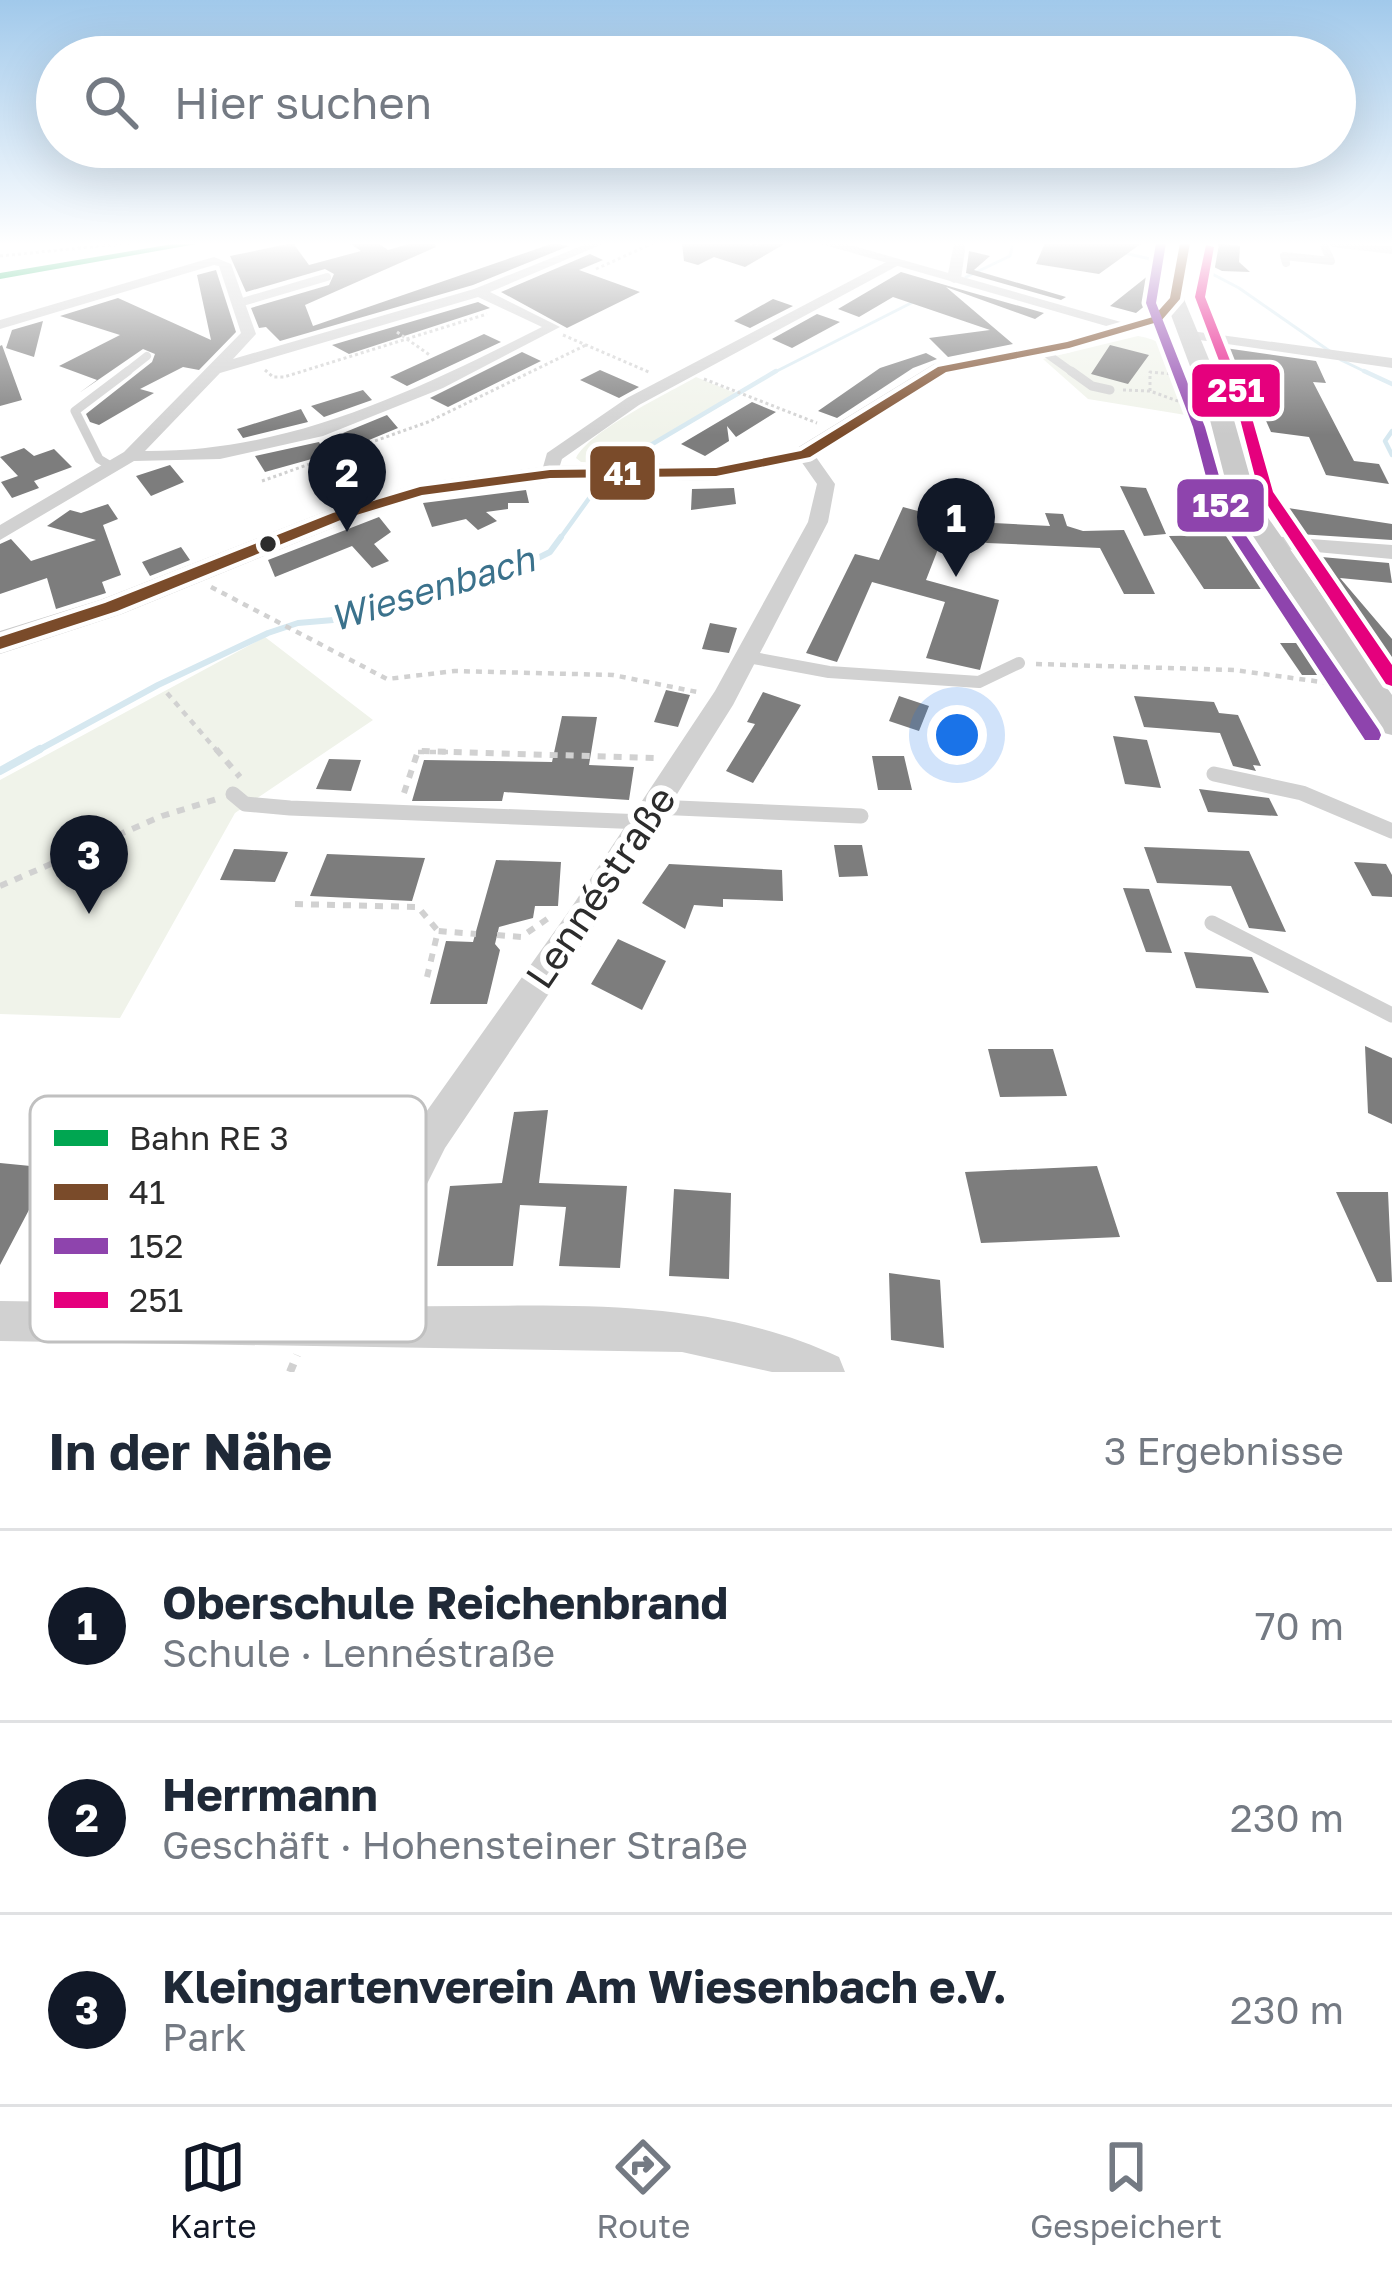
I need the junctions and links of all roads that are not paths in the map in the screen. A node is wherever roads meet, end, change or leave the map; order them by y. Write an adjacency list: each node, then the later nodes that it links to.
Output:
1 (58, 307): 9 (street)
2 (240, 307): 15 (street)
3 (429, 307): 15 (street)
4 (509, 307): 18 (street)
5 (810, 307): 20 (street)
6 (1056, 307): 10 (street)
7 (1168, 307): 10 (main road)
8 (1178, 307): 12 (main road)
9 (0, 326)
10 (1133, 328): 11 (main road); 12 (main road)
11 (1043, 351): 16 (lane); 17 (main road)
12 (1197, 355): 14 (street); 22 (main road)
13 (148, 356): 19 (lane)
14 (1392, 363)
15 (220, 368): 18 (street)
16 (1110, 390)
17 (805, 454): 20 (main road); 25 (street, Lennéstraße)
18 (130, 456): 19 (street)
19 (109, 466): 21 (street)
20 (550, 474): 24 (main road)
21 (0, 534)
22 (1269, 542): 23 (street); 27 (main road)
23 (1392, 551)
24 (0, 644)
25 (748, 656): 26 (lane); 30 (street, Lennéstraße)
26 (1019, 663)
27 (1392, 722)
28 (1214, 775): 32 (lane)
29 (233, 794): 30 (lane)
30 (650, 814): 31 (lane); 35 (street, Lennéstraße)
31 (861, 816)
32 (1392, 831)
33 (1212, 922): 34 (lane)
34 (1392, 1015)
35 (426, 1147)
36 (0, 1321): 37 (street)
37 (30, 1321)
38 (426, 1327): 39 (street)
39 (824, 1372)

